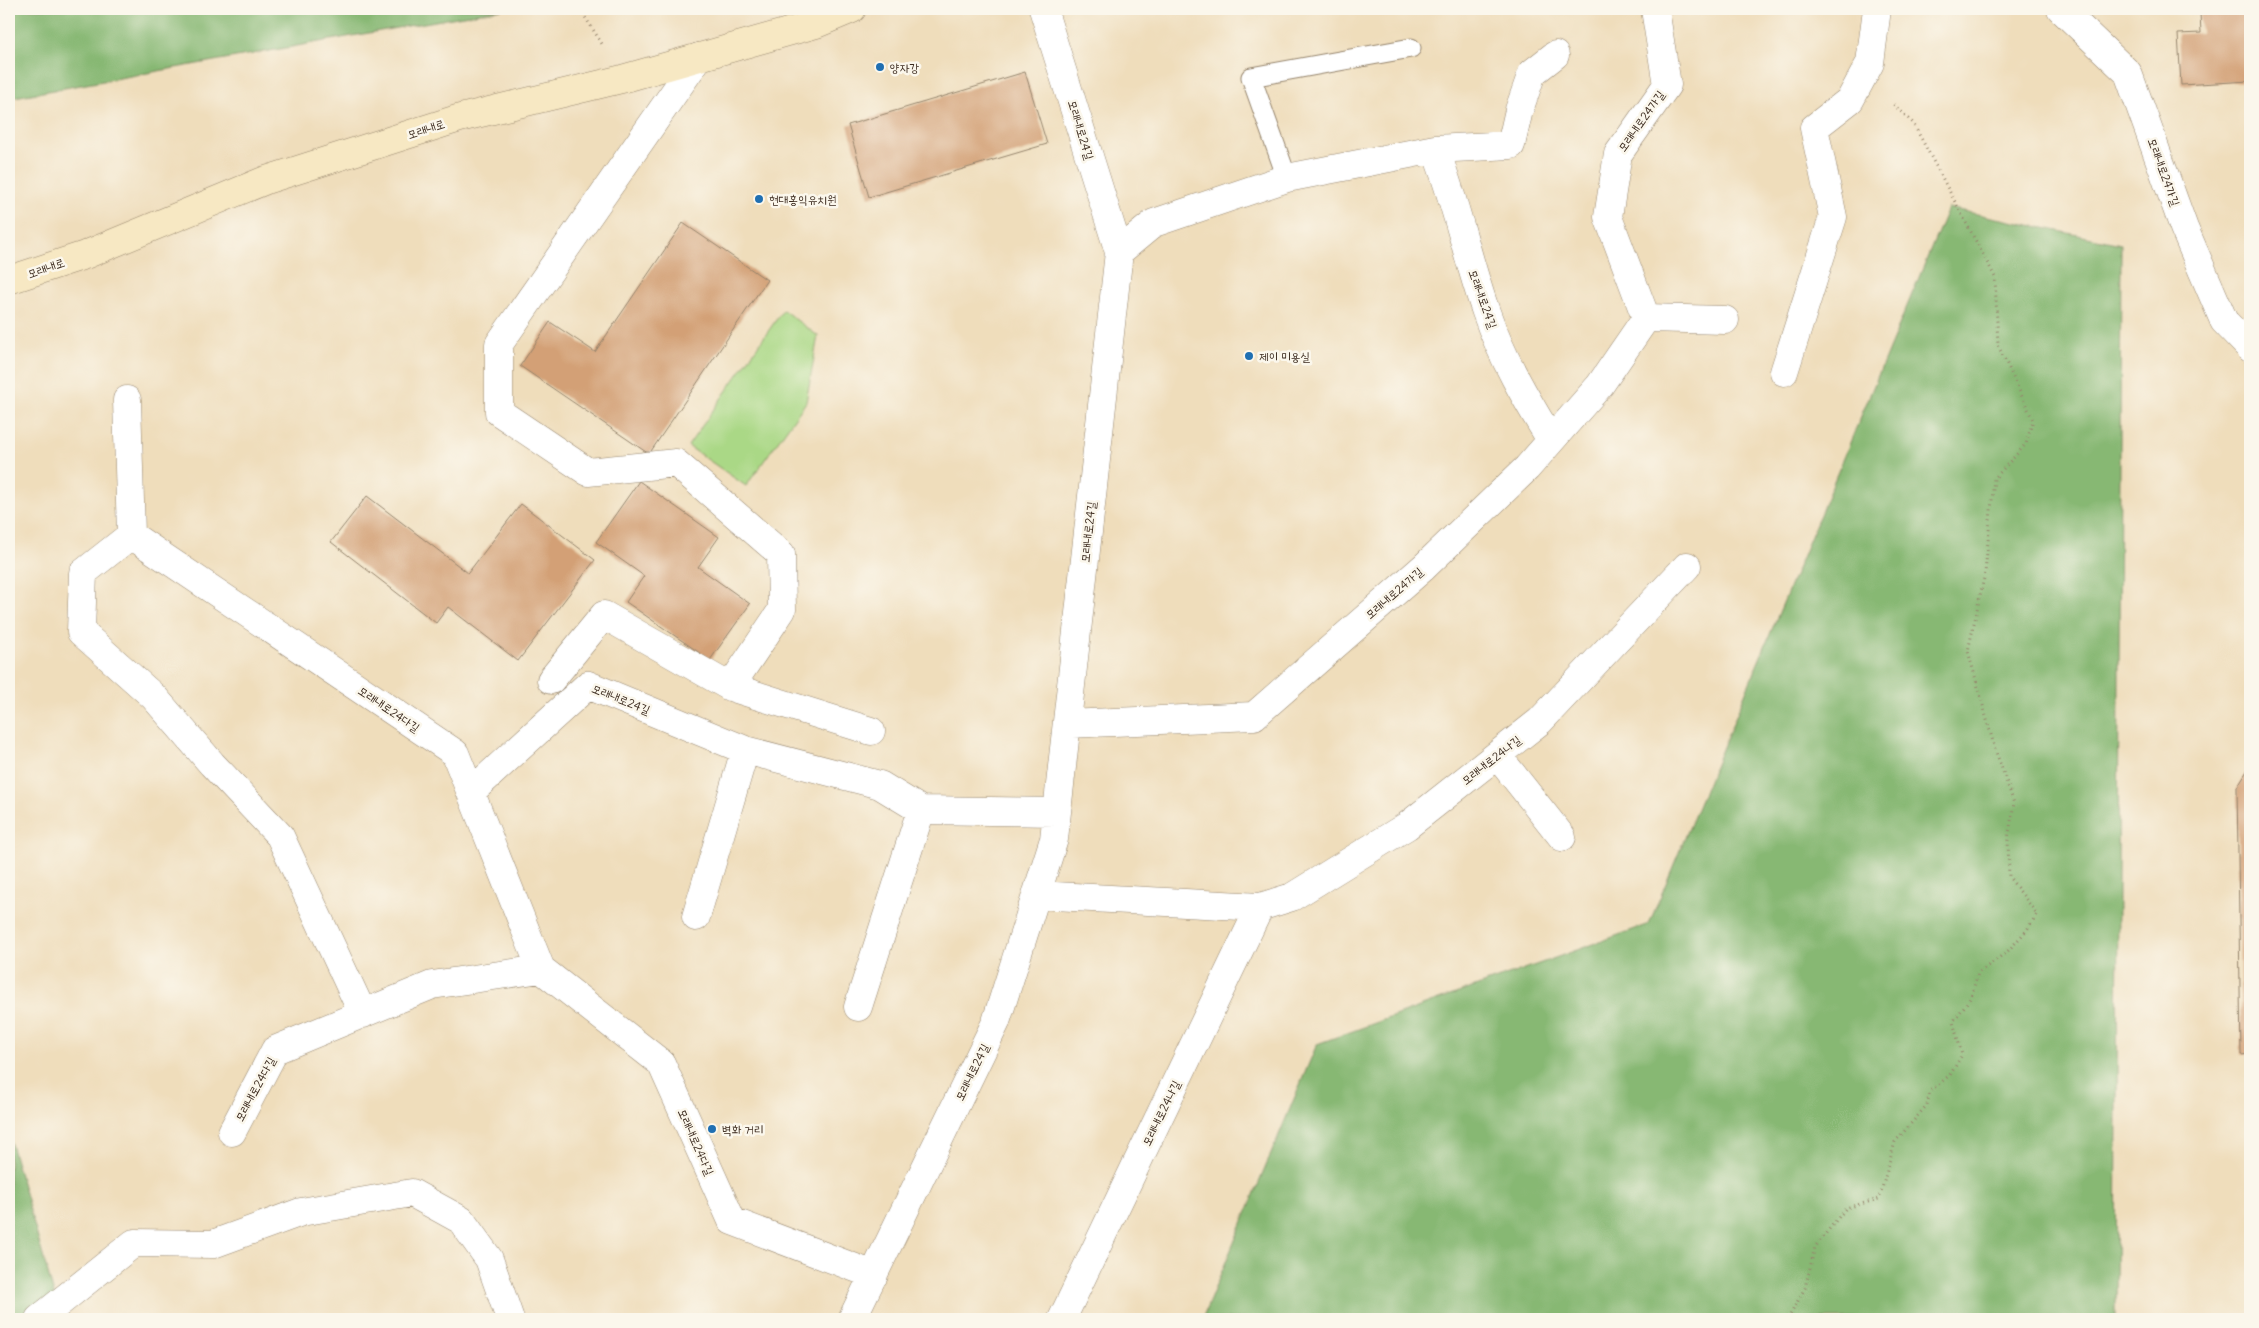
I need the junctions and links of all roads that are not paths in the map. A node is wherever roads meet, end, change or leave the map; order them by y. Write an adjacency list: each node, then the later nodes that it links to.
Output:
1 (852, 9): 8 (main road, 모래내로)
2 (1043, 9): 11 (street, 모래내로24길)
3 (1655, 9): 13 (street, 모래내로24가길)
4 (1877, 9): 16 (street)
5 (2061, 9): 15 (street, 모래내로24가길)
6 (1411, 48): 10 (lane)
7 (1554, 55): 9 (street)
8 (699, 57): 12 (main road, 모래내로); 22 (street)
9 (1435, 149): 10 (street); 18 (street, 모래내로24길)
10 (1287, 178): 11 (street)
11 (1119, 252): 23 (street, 모래내로24길)
12 (9, 280)
13 (1646, 318): 14 (street); 18 (street, 모래내로24가길)
14 (1726, 320)
15 (2250, 348)
16 (1784, 372)
17 (127, 400): 19 (street)
18 (1551, 440): 23 (street, 모래내로24가길)
19 (131, 535): 27 (street, 모래내로24다길); 36 (street)
20 (1686, 566): 26 (street, 모래내로24나길)
21 (551, 680): 22 (street)
22 (730, 686): 24 (street)
23 (1067, 724): 29 (street, 모래내로24길)
24 (871, 731)
25 (745, 750): 27 (street, 모래내로24길); 28 (street, 모래내로24길); 33 (street)
26 (1497, 754): 30 (street); 32 (street, 모래내로24나길)
27 (471, 792): 34 (street, 모래내로24다길)
28 (921, 810): 29 (street); 35 (street)
29 (1056, 812): 31 (street, 모래내로24길)
30 (1562, 837)
31 (1036, 895): 32 (street, 모래내로24나길); 38 (street, 모래내로24길)
32 (1260, 907): 42 (street, 모래내로24나길)
33 (696, 917)
34 (541, 969): 36 (street, 모래내로24다길); 38 (street, 모래내로24다길)
35 (858, 1007)
36 (363, 1014): 37 (street, 모래내로24다길)
37 (232, 1132)
38 (874, 1275): 41 (street, 모래내로24길)
39 (39, 1319): 40 (street)
40 (510, 1319)
41 (852, 1319)
42 (1062, 1319)

